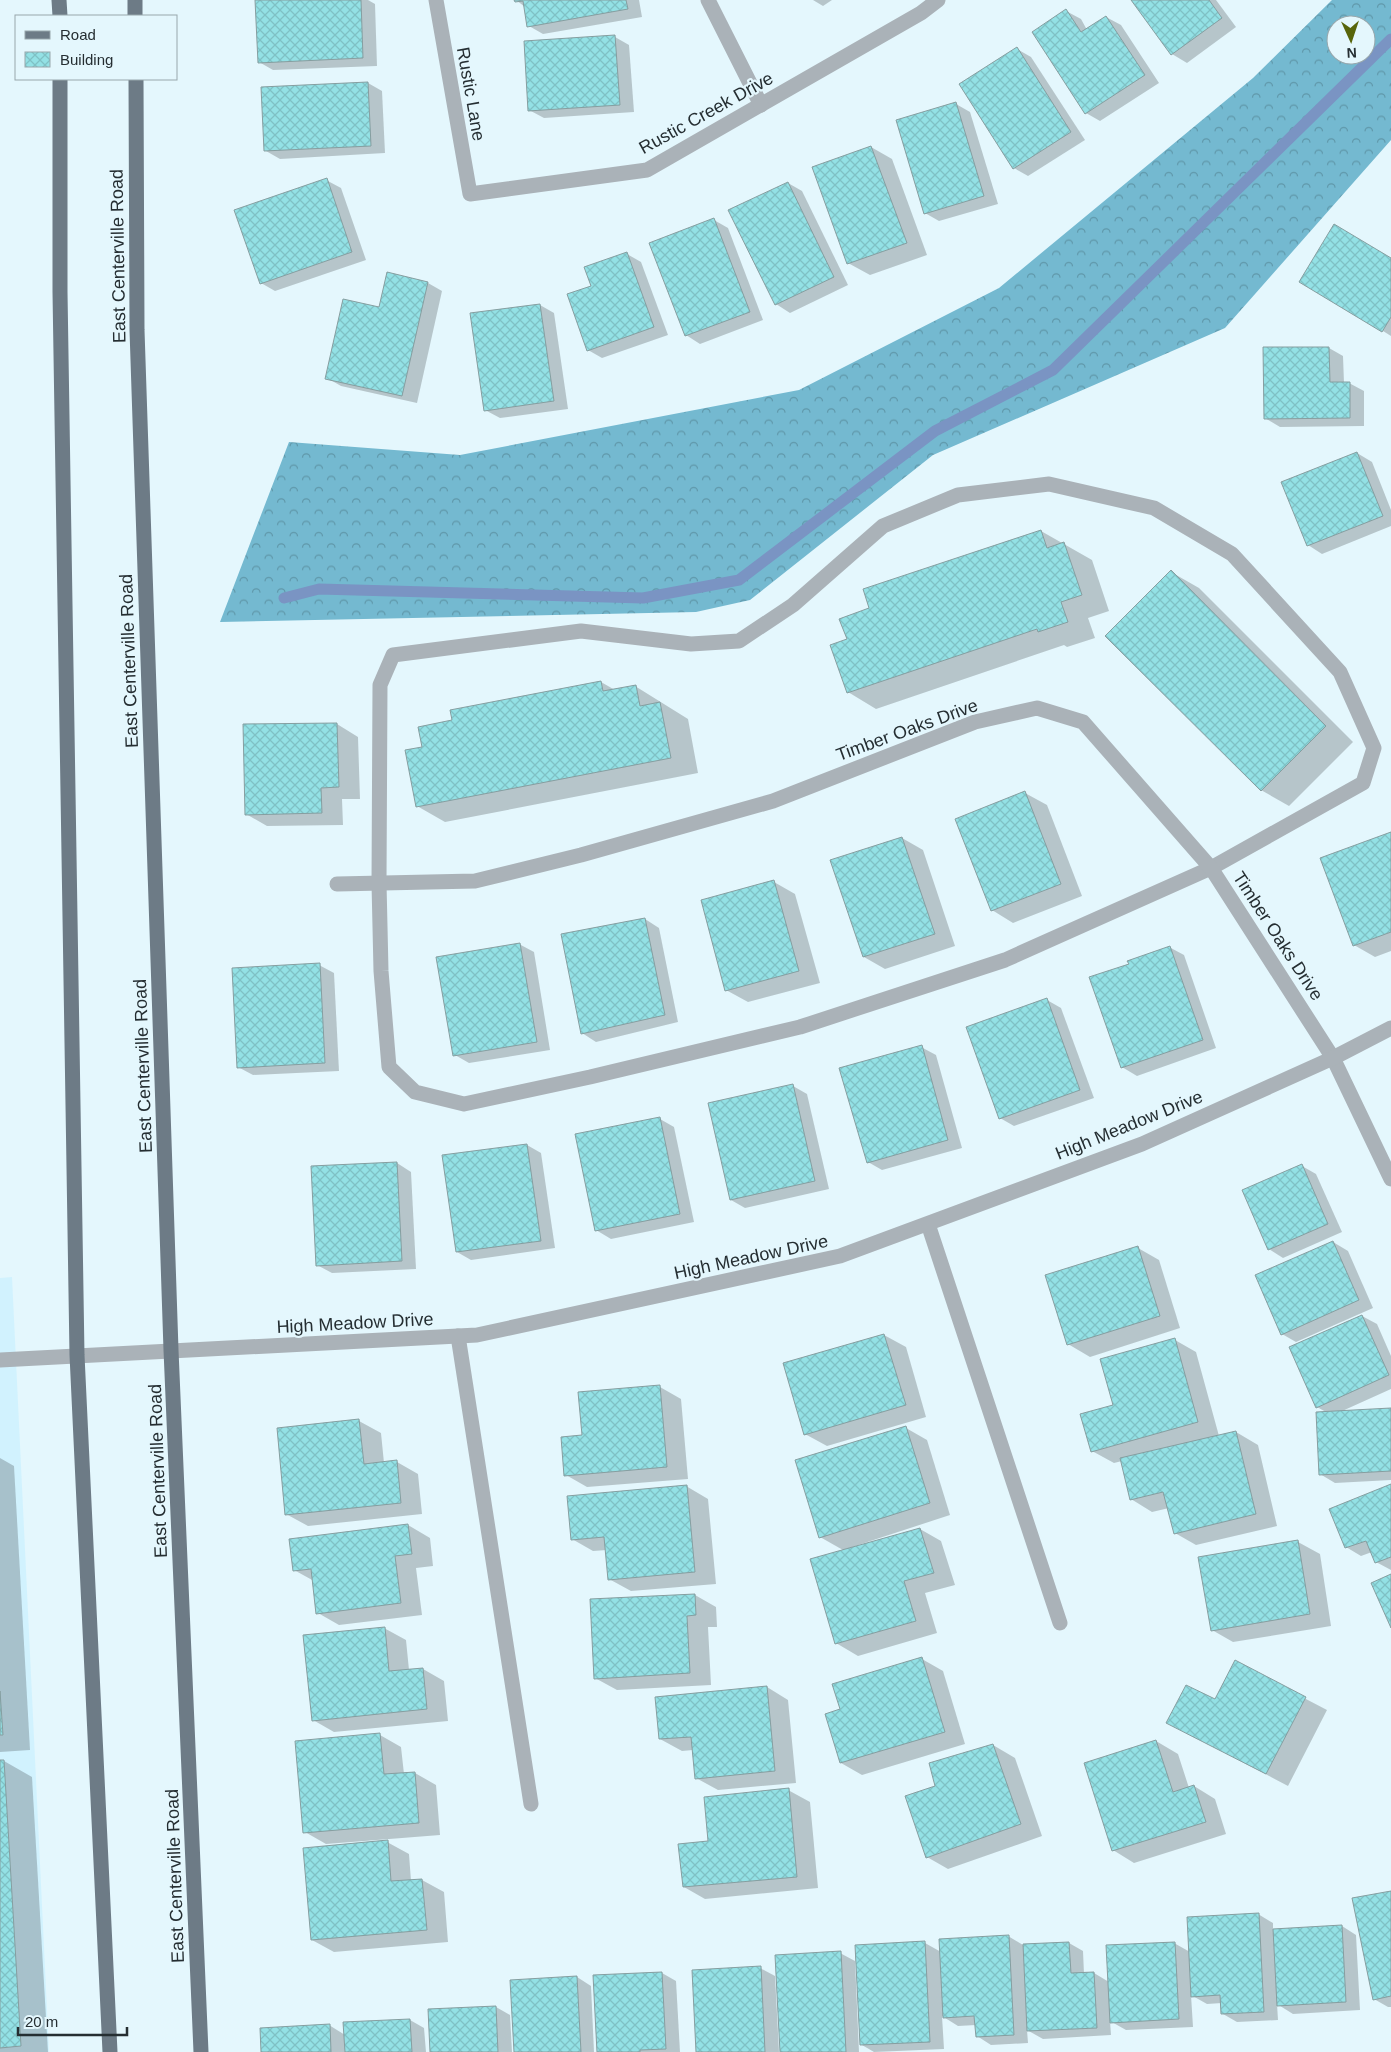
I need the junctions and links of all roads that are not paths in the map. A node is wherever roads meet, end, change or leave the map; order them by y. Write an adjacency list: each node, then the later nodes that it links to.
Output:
1 (60, 0): 6 (main road)
2 (135, 0): 7 (main road)
3 (436, 0): 11 (street, Rustic Lane)
4 (708, 0): 10 (street)
5 (938, 0): 10 (street, Rustic Creek Drive)
6 (60, 15)
7 (135, 15)
8 (60, 80): 21 (main road)
9 (136, 80): 20 (main road, East Centerville Road)
10 (761, 105): 11 (street, Rustic Creek Drive)
11 (470, 194)
12 (1212, 868): 13 (street, Timber Oaks Drive); 13 (street); 13 (street); 16 (street, Timber Oaks Drive)
13 (380, 883): 14 (street, Timber Oaks Drive)
14 (337, 884)
15 (1391, 1028): 16 (street, High Meadow Drive)
16 (1334, 1058): 17 (street, Timber Oaks Drive); 18 (street, High Meadow Drive)
17 (1391, 1179)
18 (928, 1224): 19 (street, High Meadow Drive); 23 (street)
19 (458, 1336): 20 (street, High Meadow Drive); 24 (street)
20 (171, 1350): 21 (street, High Meadow Drive); 26 (main road, East Centerville Road)
21 (77, 1355): 22 (street, High Meadow Drive); 25 (main road)
22 (0, 1360)
23 (1060, 1623)
24 (530, 1804)
25 (110, 2052)
26 (201, 2052)

